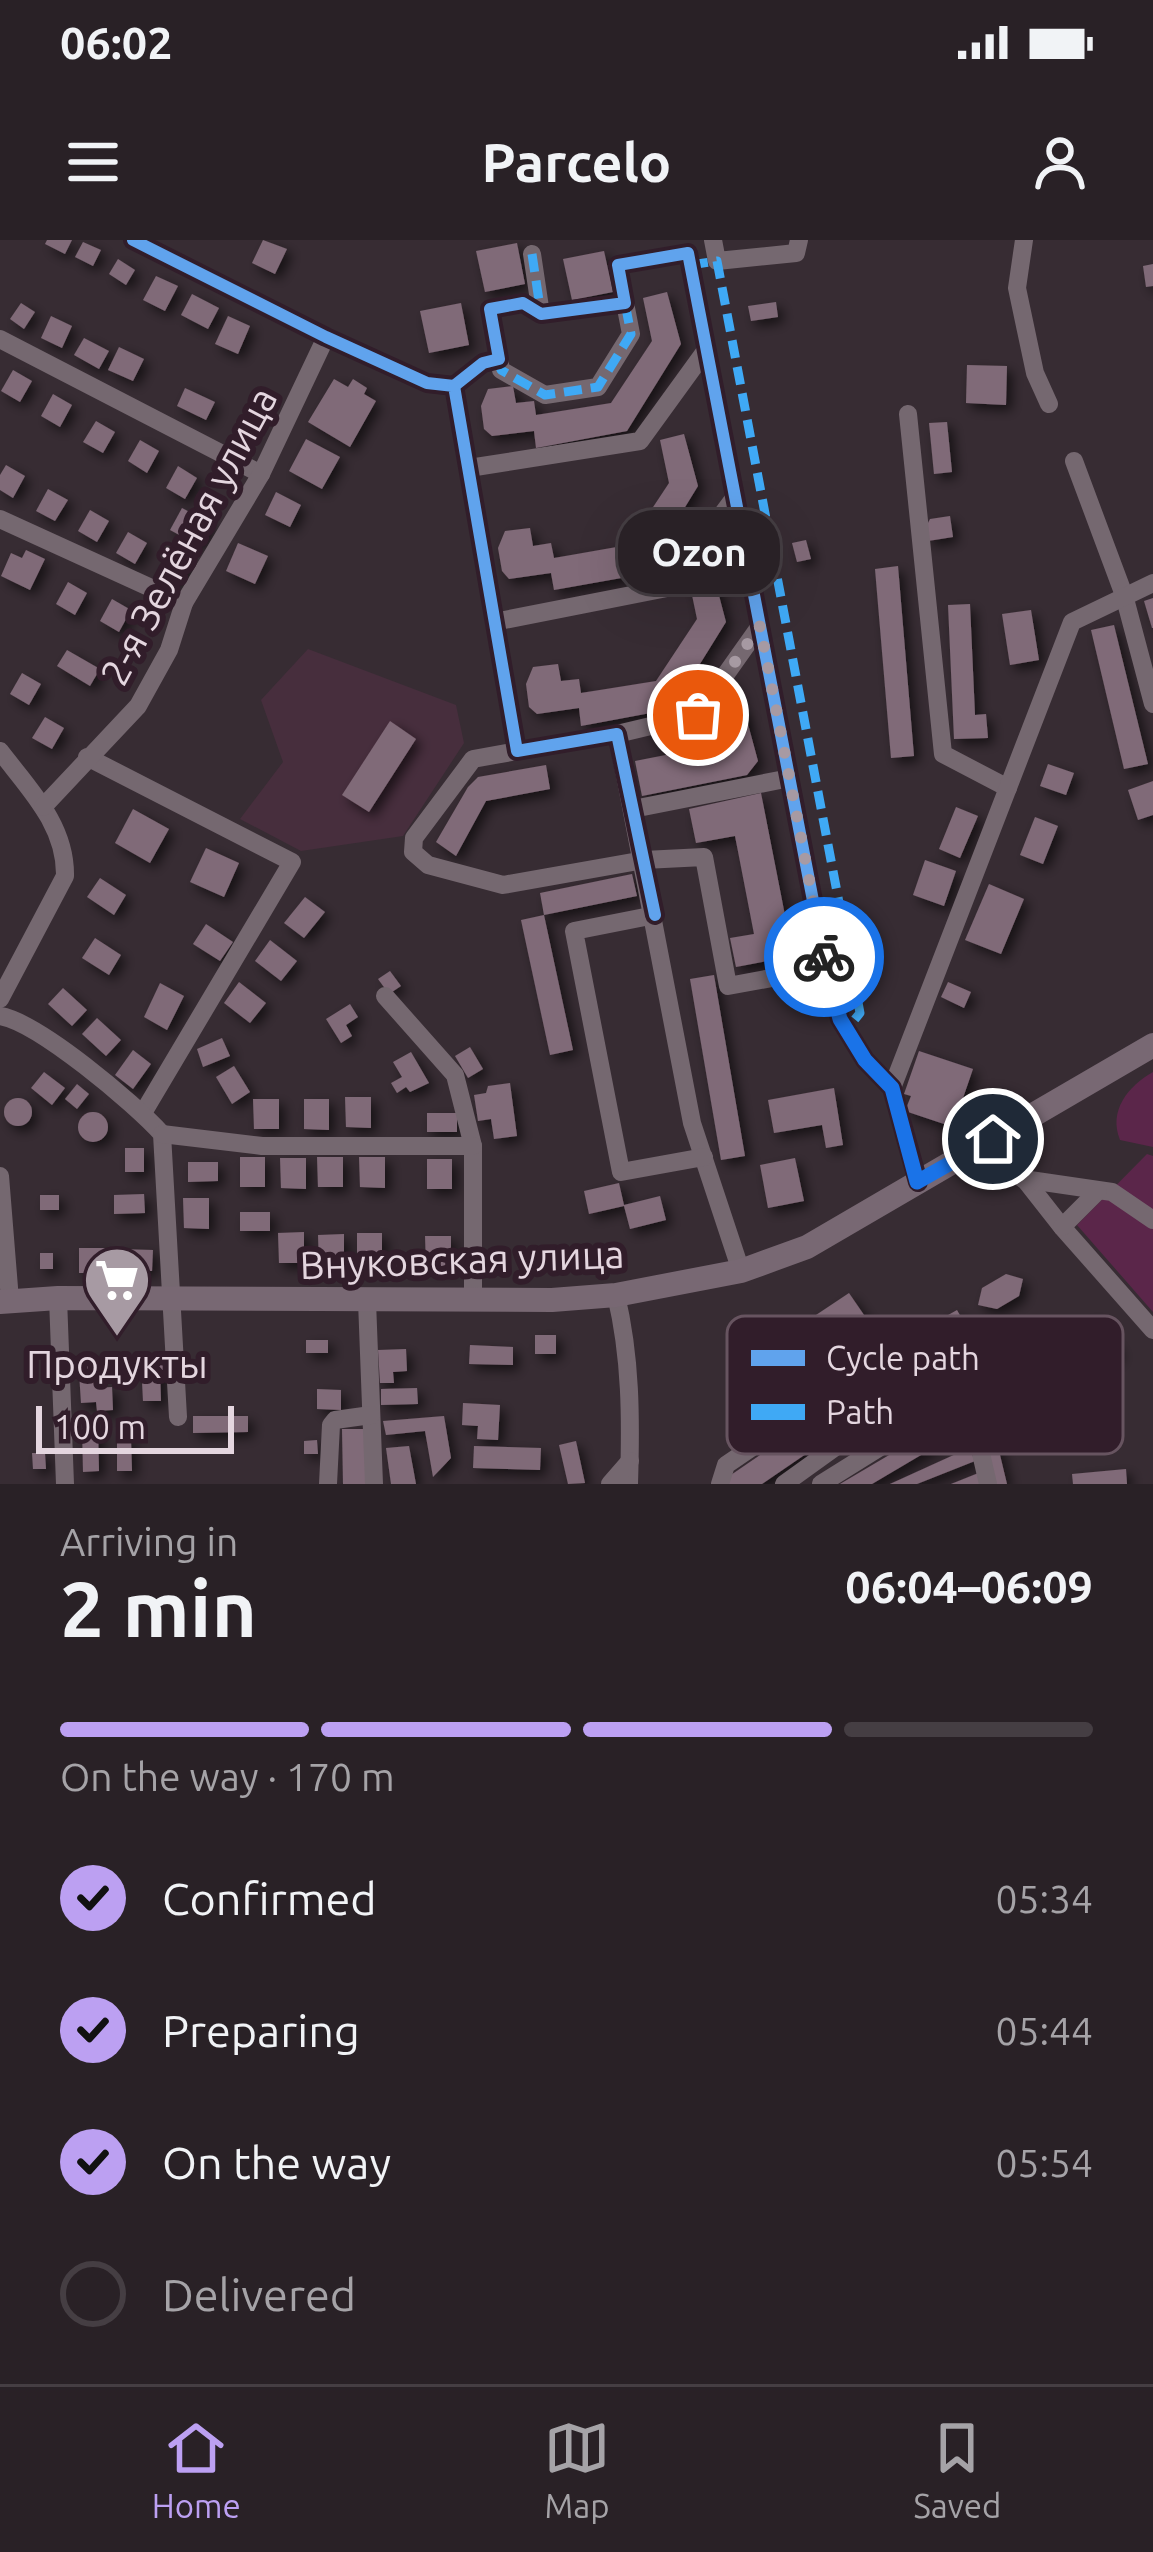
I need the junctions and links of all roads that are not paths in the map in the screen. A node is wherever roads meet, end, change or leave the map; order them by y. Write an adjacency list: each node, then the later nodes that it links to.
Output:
1 (133, 240): 8 (street)
2 (713, 240): 3 (street)
3 (799, 240)
4 (1024, 240): 13 (street)
5 (532, 254): 7 (street)
6 (626, 303): 7 (street); 10 (street); 11 (street)
7 (542, 314): 11 (street)
8 (326, 338): 12 (street); 17 (street, 2-я Зелёная улица)
9 (0, 339): 17 (street)
10 (706, 350): 16 (street); 18 (street)
11 (499, 359): 12 (street)
12 (454, 386): 16 (street)
13 (1049, 404)
14 (908, 414): 31 (street)
15 (1074, 461): 21 (street)
16 (469, 468): 23 (street)
17 (261, 474): 22 (street, 2-я Зелёная улица)
18 (734, 497): 23 (street); 24 (street)
19 (0, 519): 22 (street)
20 (1153, 583): 21 (street)
21 (1124, 595): 25 (street); 31 (street)
22 (184, 603): 29 (street, 2-я Зелёная улица)
23 (494, 622): 28 (street)
24 (760, 626): 26 (street); 30 (street)
25 (1153, 704)
26 (617, 734): 28 (street); 33 (street)
27 (0, 751): 32 (street)
28 (517, 751): 34 (street)
29 (87, 757): 32 (street, 2-я Зелёная улица); 42 (street)
30 (790, 778): 33 (street); 36 (street)
31 (1008, 788): 41 (street)
32 (43, 807): 38 (street)
33 (633, 809): 34 (street)
34 (644, 860): 35 (street); 36 (street)
35 (655, 915): 46 (street); 46 (street)
36 (826, 968): 41 (street)
37 (385, 995): 45 (street)
38 (0, 999)
39 (0, 1016): 42 (street)
40 (1153, 1045): 44 (main road, Внуковская улица)
41 (892, 1088): 49 (street)
42 (143, 1113): 43 (street)
43 (162, 1134): 45 (street); 56 (street)
44 (993, 1139): 48 (street); 49 (main road, Внуковская улица)
45 (473, 1146): 59 (street)
46 (704, 1157): 53 (street)
47 (0, 1177): 58 (street)
48 (1022, 1179): 50 (street); 52 (street)
49 (917, 1182): 53 (main road, Внуковская улица)
50 (1098, 1191): 51 (street); 52 (street)
51 (1153, 1220)
52 (1062, 1227): 60 (street)
53 (741, 1271): 54 (main road, Внуковская улица)
54 (616, 1294): 59 (main road, Внуковская улица); 67 (street)
55 (58, 1298): 56 (main road, Внуковская улица); 58 (main road, Внуковская улица); 68 (street)
56 (168, 1298): 57 (main road, Внуковская улица); 62 (street)
57 (367, 1300): 59 (main road, Внуковская улица); 61 (street)
58 (5, 1301)
59 (473, 1302)
60 (1153, 1330)
61 (371, 1415): 69 (street); 70 (street)
62 (178, 1417)
63 (742, 1454): 73 (street)
64 (826, 1454): 74 (street)
65 (869, 1454): 75 (street)
66 (981, 1454): 76 (street)
67 (630, 1461): 71 (street); 72 (street)
68 (65, 1484)
69 (328, 1484)
70 (374, 1484)
71 (610, 1484)
72 (629, 1484)
73 (720, 1484)
74 (784, 1484)
75 (821, 1484)
76 (988, 1484)

